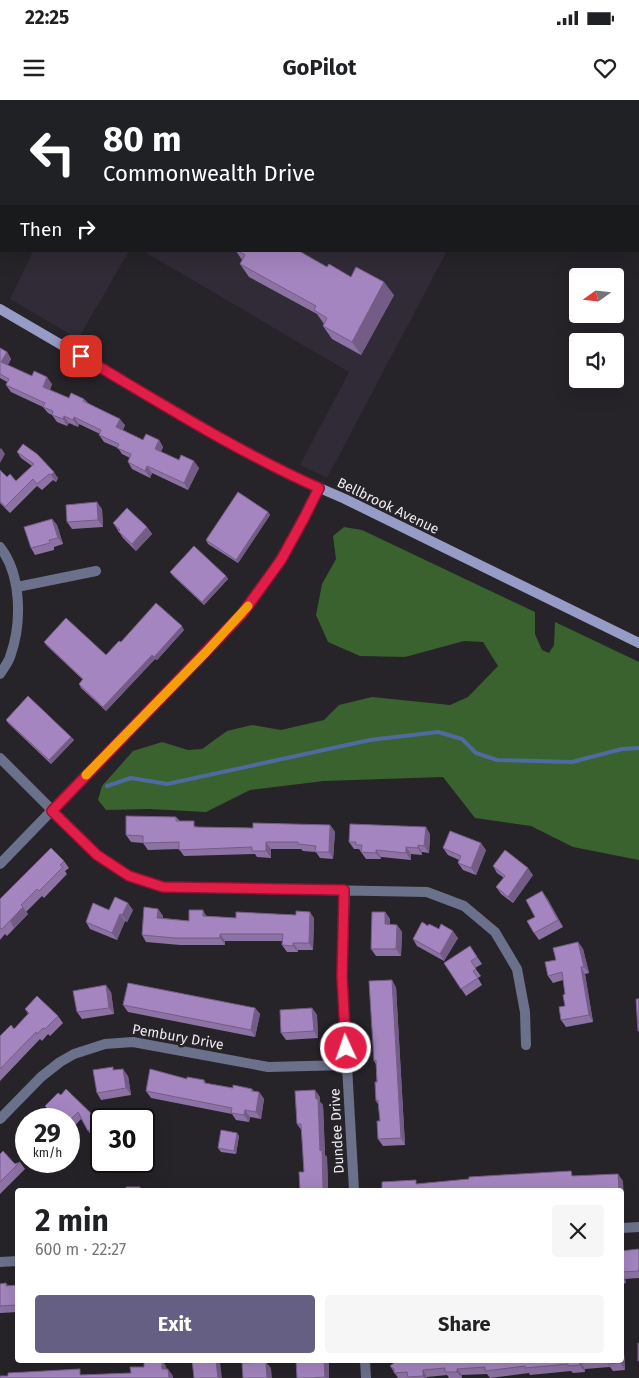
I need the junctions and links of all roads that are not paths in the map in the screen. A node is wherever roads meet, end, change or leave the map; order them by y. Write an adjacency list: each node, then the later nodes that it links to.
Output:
1 (0, 309): 2 (street, Bellbrook Avenue)
2 (319, 488): 6 (street, Bellbrook Avenue); 9 (street)
3 (0, 546): 5 (street)
4 (96, 571): 5 (street)
5 (17, 587): 7 (street)
6 (639, 643)
7 (0, 674)
8 (0, 758): 9 (street)
9 (52, 811): 10 (street); 11 (street)
10 (0, 864)
11 (344, 890): 12 (street); 13 (street, Dundee Drive)
12 (526, 1045)
13 (347, 1065): 14 (street, Pembury Drive); 15 (street, Dundee Drive)
14 (0, 1119)
15 (354, 1188)
16 (639, 1227): 17 (street)
17 (624, 1228)
18 (15, 1261): 19 (street)
19 (0, 1262)
20 (365, 1363): 21 (street)
21 (366, 1378)

